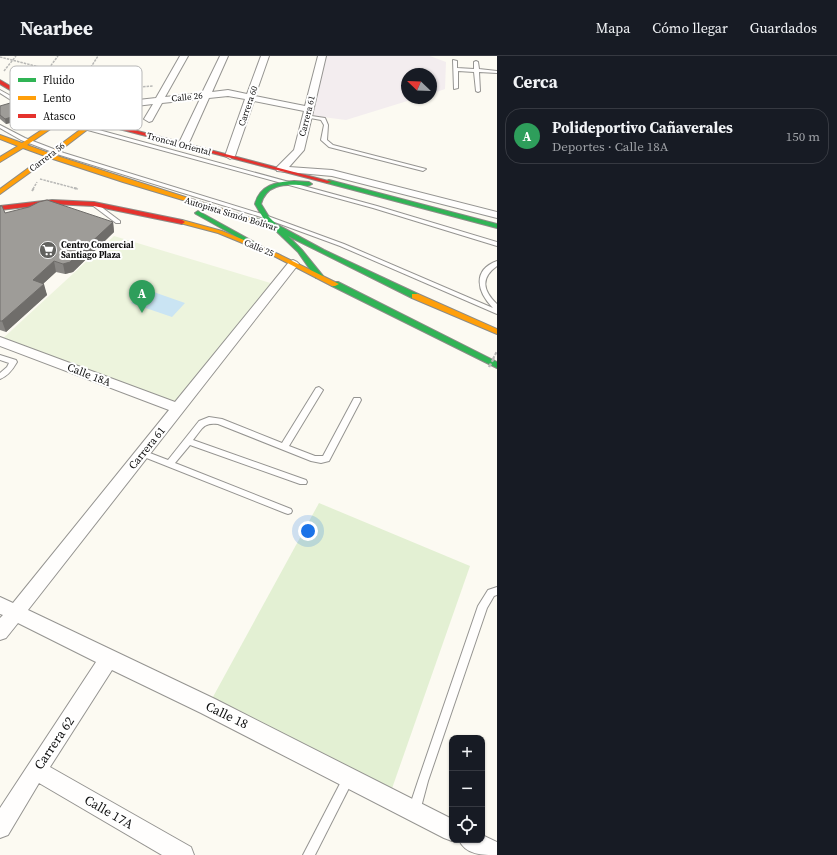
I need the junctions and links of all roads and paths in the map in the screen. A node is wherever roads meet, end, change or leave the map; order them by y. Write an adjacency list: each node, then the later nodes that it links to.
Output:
1 (16, 56): 9 (path)
2 (58, 56): 13 (path)
3 (98, 56): 14 (path)
4 (184, 56): 20 (street)
5 (224, 56): 26 (street)
6 (265, 56): 28 (street, Carrera 60)
7 (322, 56): 31 (street, Carrera 61)
8 (0, 57): 9 (path)
9 (12, 60): 12 (path); 18 (path)
10 (455, 61): 15 (lane)
11 (476, 62): 16 (lane)
12 (34, 66)
13 (51, 66)
14 (92, 66)
15 (455, 70): 16 (lane); 23 (lane)
16 (477, 71): 17 (lane); 25 (lane)
17 (497, 72)
18 (0, 76)
19 (0, 82): 22 (main road)
20 (168, 84): 21 (path); 29 (street)
21 (142, 86)
22 (10, 88)
23 (456, 88)
24 (0, 91): 27 (lane, Troncal Oriental)
25 (478, 91)
26 (206, 95): 28 (street, Calle 26); 29 (street, Calle 26); 40 (street)
27 (10, 97)
28 (251, 98): 31 (street, Calle 26); 42 (street, Carrera 60)
29 (160, 100): 30 (street, Calle 26); 32 (street)
30 (142, 102)
31 (308, 113): 44 (street, Carrera 61); 45 (lane)
32 (149, 120)
33 (0, 126): 39 (lane)
34 (44, 130): 39 (main road)
35 (83, 130): 41 (main road, Carrera 56)
36 (93, 130): 47 (lane, Troncal Oriental)
37 (125, 130): 40 (main road)
38 (0, 137): 39 (main road, Autopista Simón Bolívar)
39 (25, 144): 41 (main road, Autopista Simón Bolívar); 43 (main road)
40 (183, 145): 42 (main road)
41 (52, 154): 48 (main road, Autopista Simón Bolívar); 49 (main road, Carrera 56); 55 (lane)
42 (230, 156): 44 (main road)
43 (0, 160)
44 (281, 169): 54 (street); 56 (main road)
45 (423, 169)
46 (39, 179): 50 (path)
47 (289, 183): 55 (main road); 56 (main road); 61 (lane, Troncal Oriental)
48 (142, 187): 58 (main road, Autopista Simón Bolívar); 62 (main road)
49 (0, 192)
50 (28, 197)
51 (94, 204): 52 (main road, Calle 25); 53 (main road, Calle 25); 57 (lane)
52 (0, 208)
53 (130, 210): 57 (lane); 62 (main road, Calle 25)
54 (497, 215)
55 (263, 216): 58 (main road); 67 (lane)
56 (454, 216): 59 (main road)
57 (118, 222): 60 (lane)
58 (275, 226): 65 (main road); 68 (main road, Autopista Simón Bolívar)
59 (497, 226)
60 (113, 227)
61 (497, 244)
62 (259, 248): 64 (main road, Calle 25)
63 (497, 263): 66 (lane)
64 (293, 264): 65 (main road, Calle 25); 76 (street, Carrera 61)
65 (318, 276): 72 (main road, Calle 25)
66 (497, 308)
67 (497, 312)
68 (497, 332)
69 (0, 341): 76 (street, Calle 18A)
70 (497, 351): 72 (path, bridge)
71 (0, 357): 73 (lane)
72 (493, 366)
73 (0, 377)
74 (319, 390): 78 (lane)
75 (357, 400): 78 (lane)
76 (178, 408): 79 (street, Carrera 61)
77 (188, 441): 78 (lane); 80 (lane); 81 (lane)
78 (284, 447)
79 (142, 453): 80 (lane); 84 (street, Carrera 61)
80 (170, 464): 82 (lane)
81 (303, 482)
82 (288, 511)
83 (497, 591): 89 (lane)
84 (8, 609): 85 (street, Carrera 61); 86 (street, Calle 18)
85 (0, 632)
86 (109, 659): 87 (street, Carrera 62); 88 (street, Calle 18)
87 (36, 770): 90 (street, Carrera 62); 94 (street, Calle 17A)
88 (350, 777): 89 (street, Calle 18); 95 (lane)
89 (414, 811): 91 (street, Calle 18)
90 (0, 827)
91 (449, 828)
92 (476, 843): 93 (street)
93 (497, 854)
94 (183, 855)
95 (309, 855)

